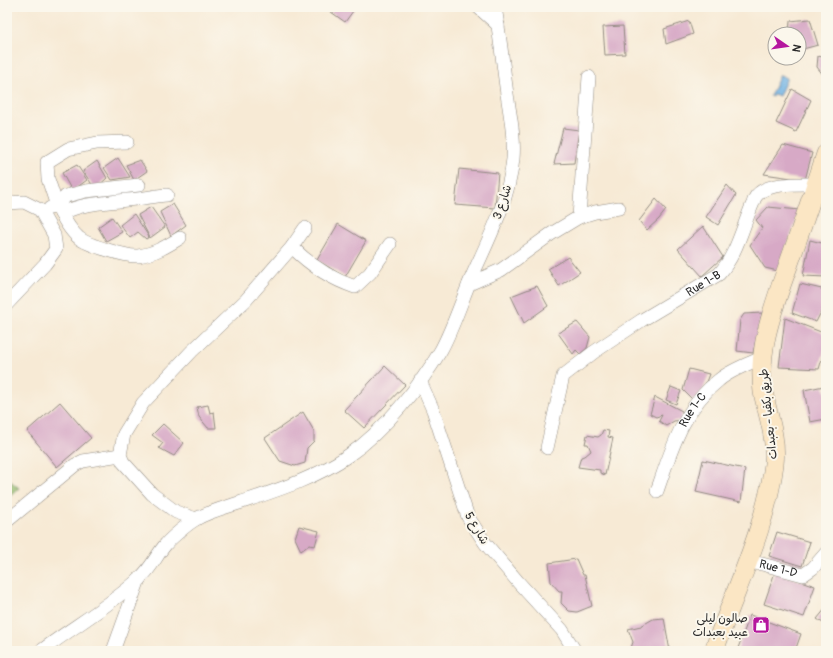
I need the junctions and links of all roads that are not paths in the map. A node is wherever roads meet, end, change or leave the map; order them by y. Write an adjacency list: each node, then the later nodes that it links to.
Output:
1 (478, 7): 3 (street)
2 (495, 7): 3 (street, شارع 3)
3 (498, 25): 19 (street, شارع 3)
4 (589, 77): 14 (street)
5 (127, 142): 13 (street)
6 (826, 154): 7 (main road, طريق بكفيا - بعبدات)
7 (821, 182): 21 (main road, طريق بكفيا - بعبدات); 23 (street, Rue 1-B)
8 (139, 185): 13 (street)
9 (167, 195): 13 (street)
10 (7, 203): 12 (street)
11 (619, 208): 14 (street)
12 (40, 210): 13 (street); 20 (street)
13 (59, 210): 16 (street)
14 (579, 217): 19 (street)
15 (305, 228): 18 (street)
16 (180, 238)
17 (390, 244): 18 (street)
18 (292, 247): 24 (street)
19 (469, 284): 22 (street, شارع 3)
20 (7, 304)
21 (762, 358): 25 (street, Rue 1-C); 29 (main road, طريق بكفيا - بعبدات)
22 (420, 381): 26 (street, شارع 3); 33 (street, شارع 5)
23 (547, 448)
24 (120, 455): 26 (street); 27 (street)
25 (657, 491)
26 (196, 519): 30 (street, شارع 3)
27 (7, 521)
28 (826, 554): 29 (street, Rue 1-D)
29 (746, 562): 34 (main road, طريق بكفيا - بعبدات)
30 (139, 579): 31 (street); 32 (street)
31 (42, 651)
32 (113, 651)
33 (575, 651)
34 (714, 651)

